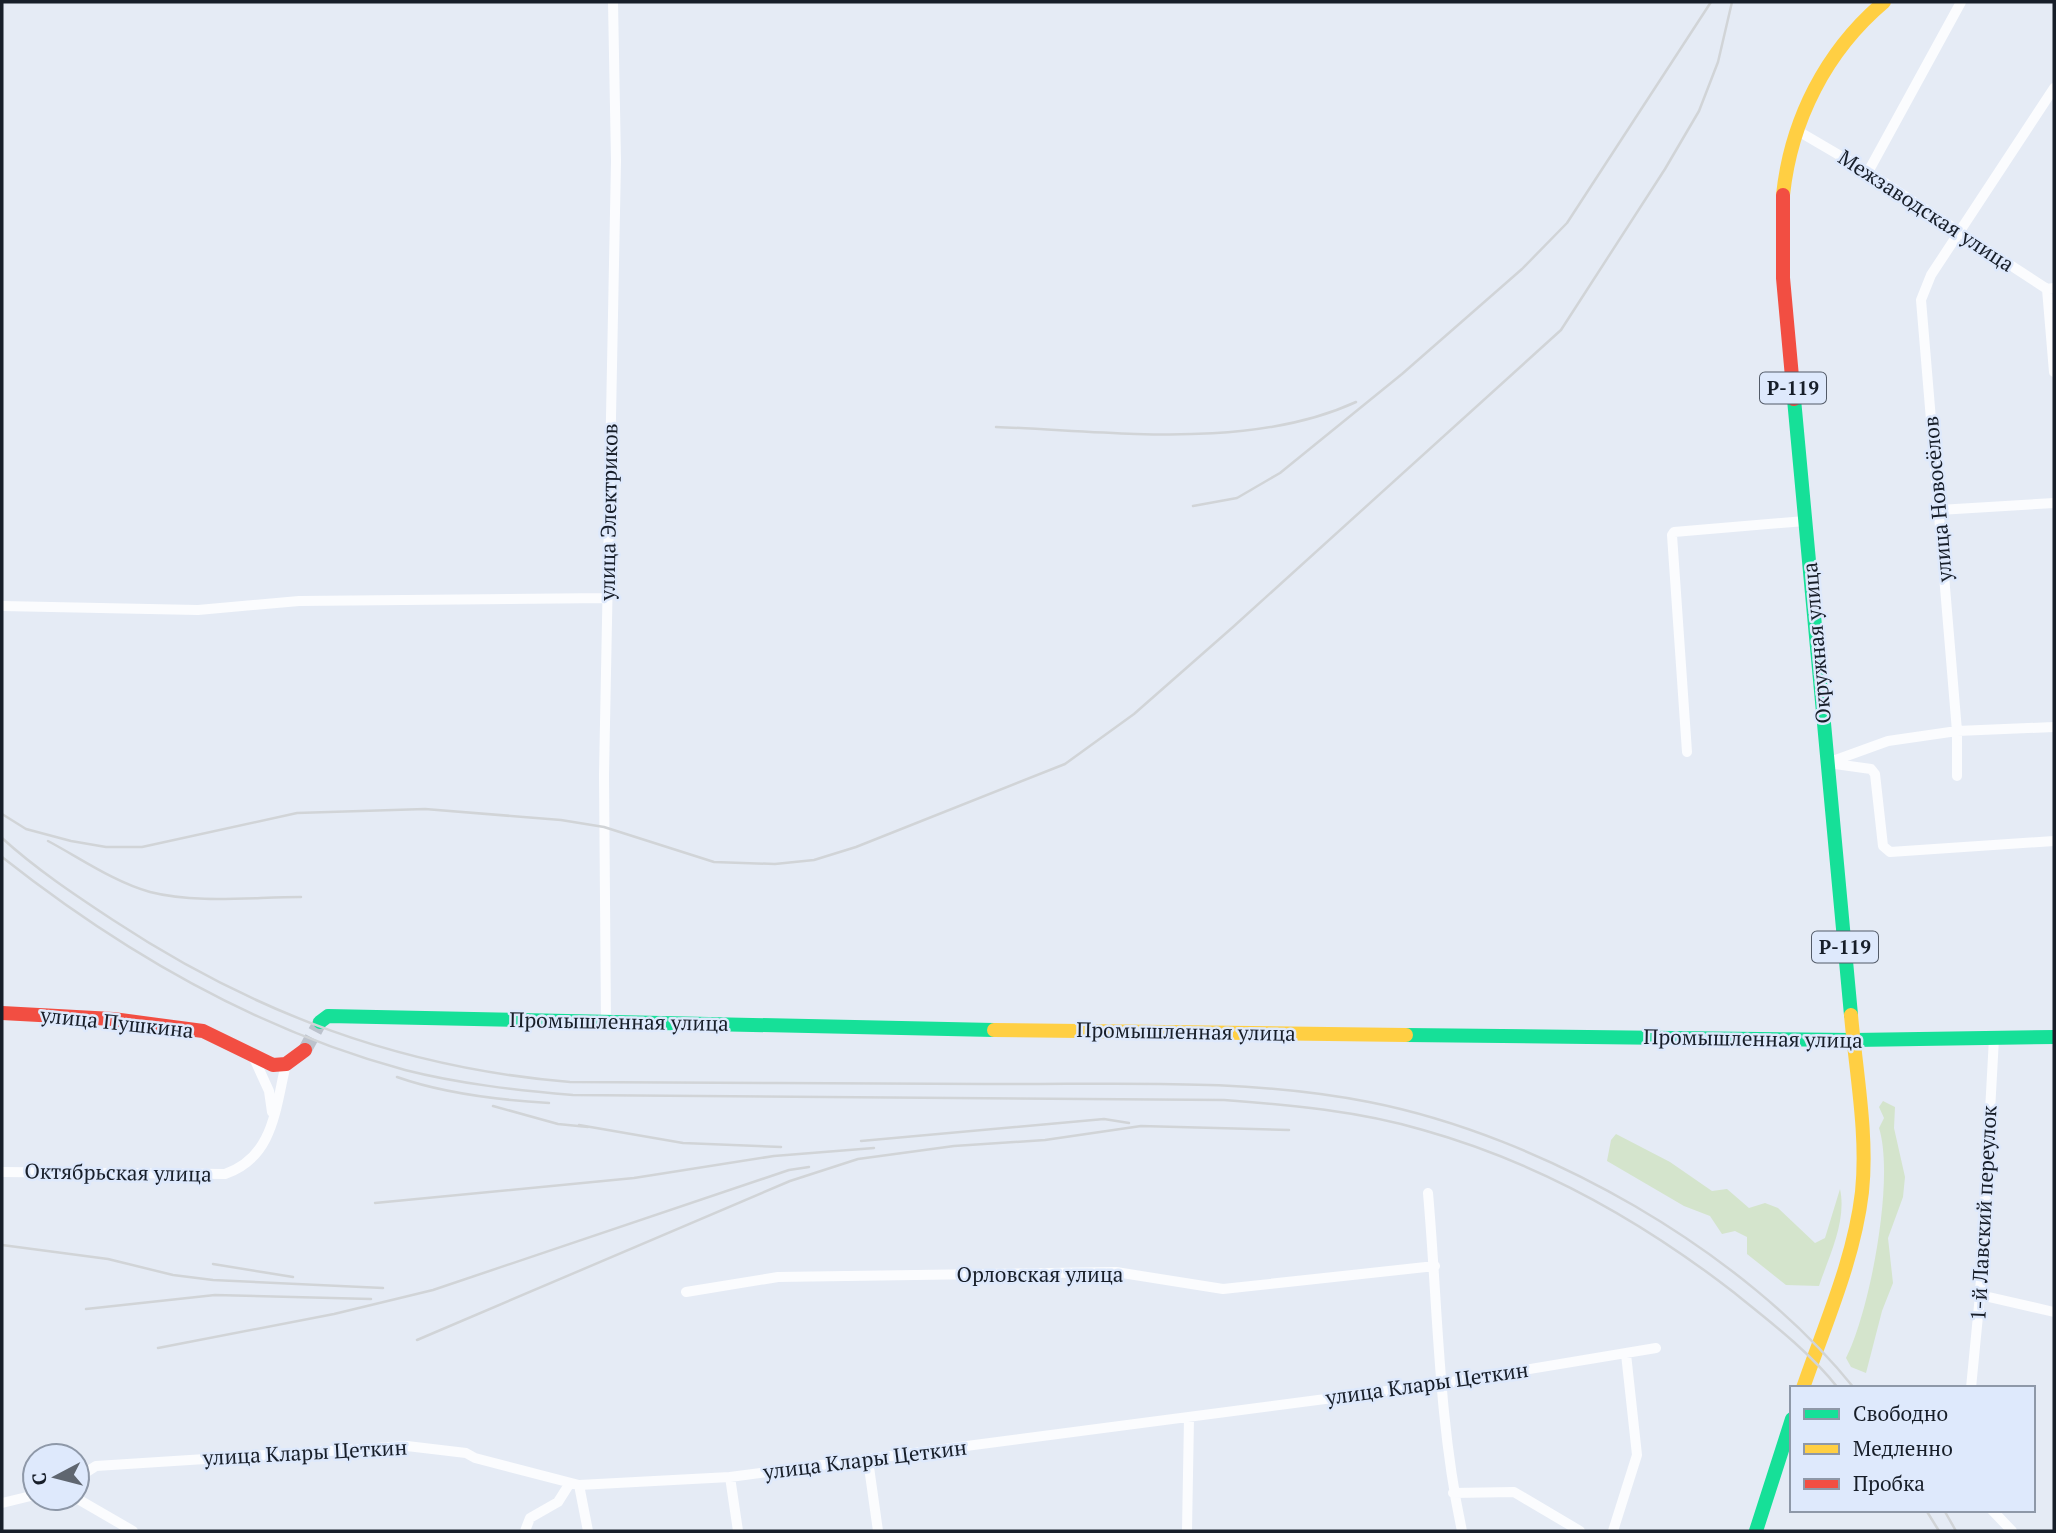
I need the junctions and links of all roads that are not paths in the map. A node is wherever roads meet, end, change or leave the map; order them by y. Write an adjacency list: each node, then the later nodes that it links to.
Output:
1 (614, 2): 13 (street, улица Электриков)
2 (1884, 2): 5 (main road, Окружная улица / Р-119)
3 (1961, 2): 6 (street)
4 (2054, 88): 7 (street, улица Новосёлов)
5 (1798, 131): 6 (street, Межзаводская улица); 12 (main road, Окружная улица / Р-119)
6 (1868, 172): 7 (street, Межзаводская улица)
7 (1961, 234): 8 (street, Межзаводская улица); 11 (street, улица Новосёлов)
8 (2051, 288): 9 (street)
9 (2054, 372)
10 (2054, 503): 11 (street)
11 (1939, 510): 16 (street, улица Новосёлов)
12 (1805, 521): 17 (street); 18 (main road, Окружная улица / Р-119)
13 (607, 597): 14 (street); 23 (street, улица Электриков)
14 (2, 606)
15 (2054, 727): 16 (street)
16 (1956, 731): 18 (street); 19 (street, улица Новосёлов)
17 (1687, 752)
18 (1828, 763): 20 (street); 26 (main road, Окружная улица / Р-119)
19 (1957, 776)
20 (2054, 841)
21 (2, 1013): 28 (main road, улица Пушкина)
22 (320, 1022): 23 (main road, Промышленная улица)
23 (606, 1023): 26 (main road, Промышленная улица)
24 (2054, 1037): 25 (main road, Промышленная улица)
25 (1994, 1038): 26 (main road, Промышленная улица); 35 (street, 1-й Лавский переулок)
26 (1854, 1040): 40 (main road, Окружная улица / Р-119)
27 (305, 1050): 29 (main road)
28 (253, 1056): 29 (main road, улица Пушкина); 30 (street)
29 (286, 1064): 30 (street, Октябрьская улица)
30 (271, 1126): 31 (street, Октябрьская улица)
31 (2, 1172)
32 (1428, 1193): 33 (street)
33 (1435, 1266): 34 (street, Орловская улица); 39 (street)
34 (686, 1292)
35 (1980, 1295): 36 (street); 41 (street, 1-й Лавский переулок)
36 (2054, 1312)
37 (1656, 1348): 38 (street, улица Клары Цеткин)
38 (1626, 1354): 39 (street, улица Клары Цеткин); 61 (street)
39 (1440, 1384): 42 (street, улица Клары Цеткин); 48 (street)
40 (1804, 1386)
41 (1971, 1386)
42 (1189, 1418): 44 (street, улица Клары Цеткин); 58 (street)
43 (1790, 1425): 62 (main road)
44 (868, 1460): 46 (street, улица Клары Цеткин); 57 (street)
45 (91, 1469): 47 (street, улица Клары Цеткин)
46 (730, 1477): 47 (street, улица Клары Цеткин); 56 (street)
47 (575, 1484): 54 (street); 55 (street)
48 (1453, 1493): 59 (street); 60 (street)
49 (21, 1498): 50 (street)
50 (2, 1503)
51 (91, 1507): 53 (street)
52 (1994, 1512): 63 (street)
53 (133, 1531)
54 (525, 1531)
55 (588, 1531)
56 (738, 1531)
57 (878, 1531)
58 (1186, 1531)
59 (1462, 1531)
60 (1580, 1531)
61 (1613, 1531)
62 (1756, 1531)
63 (2012, 1531)

